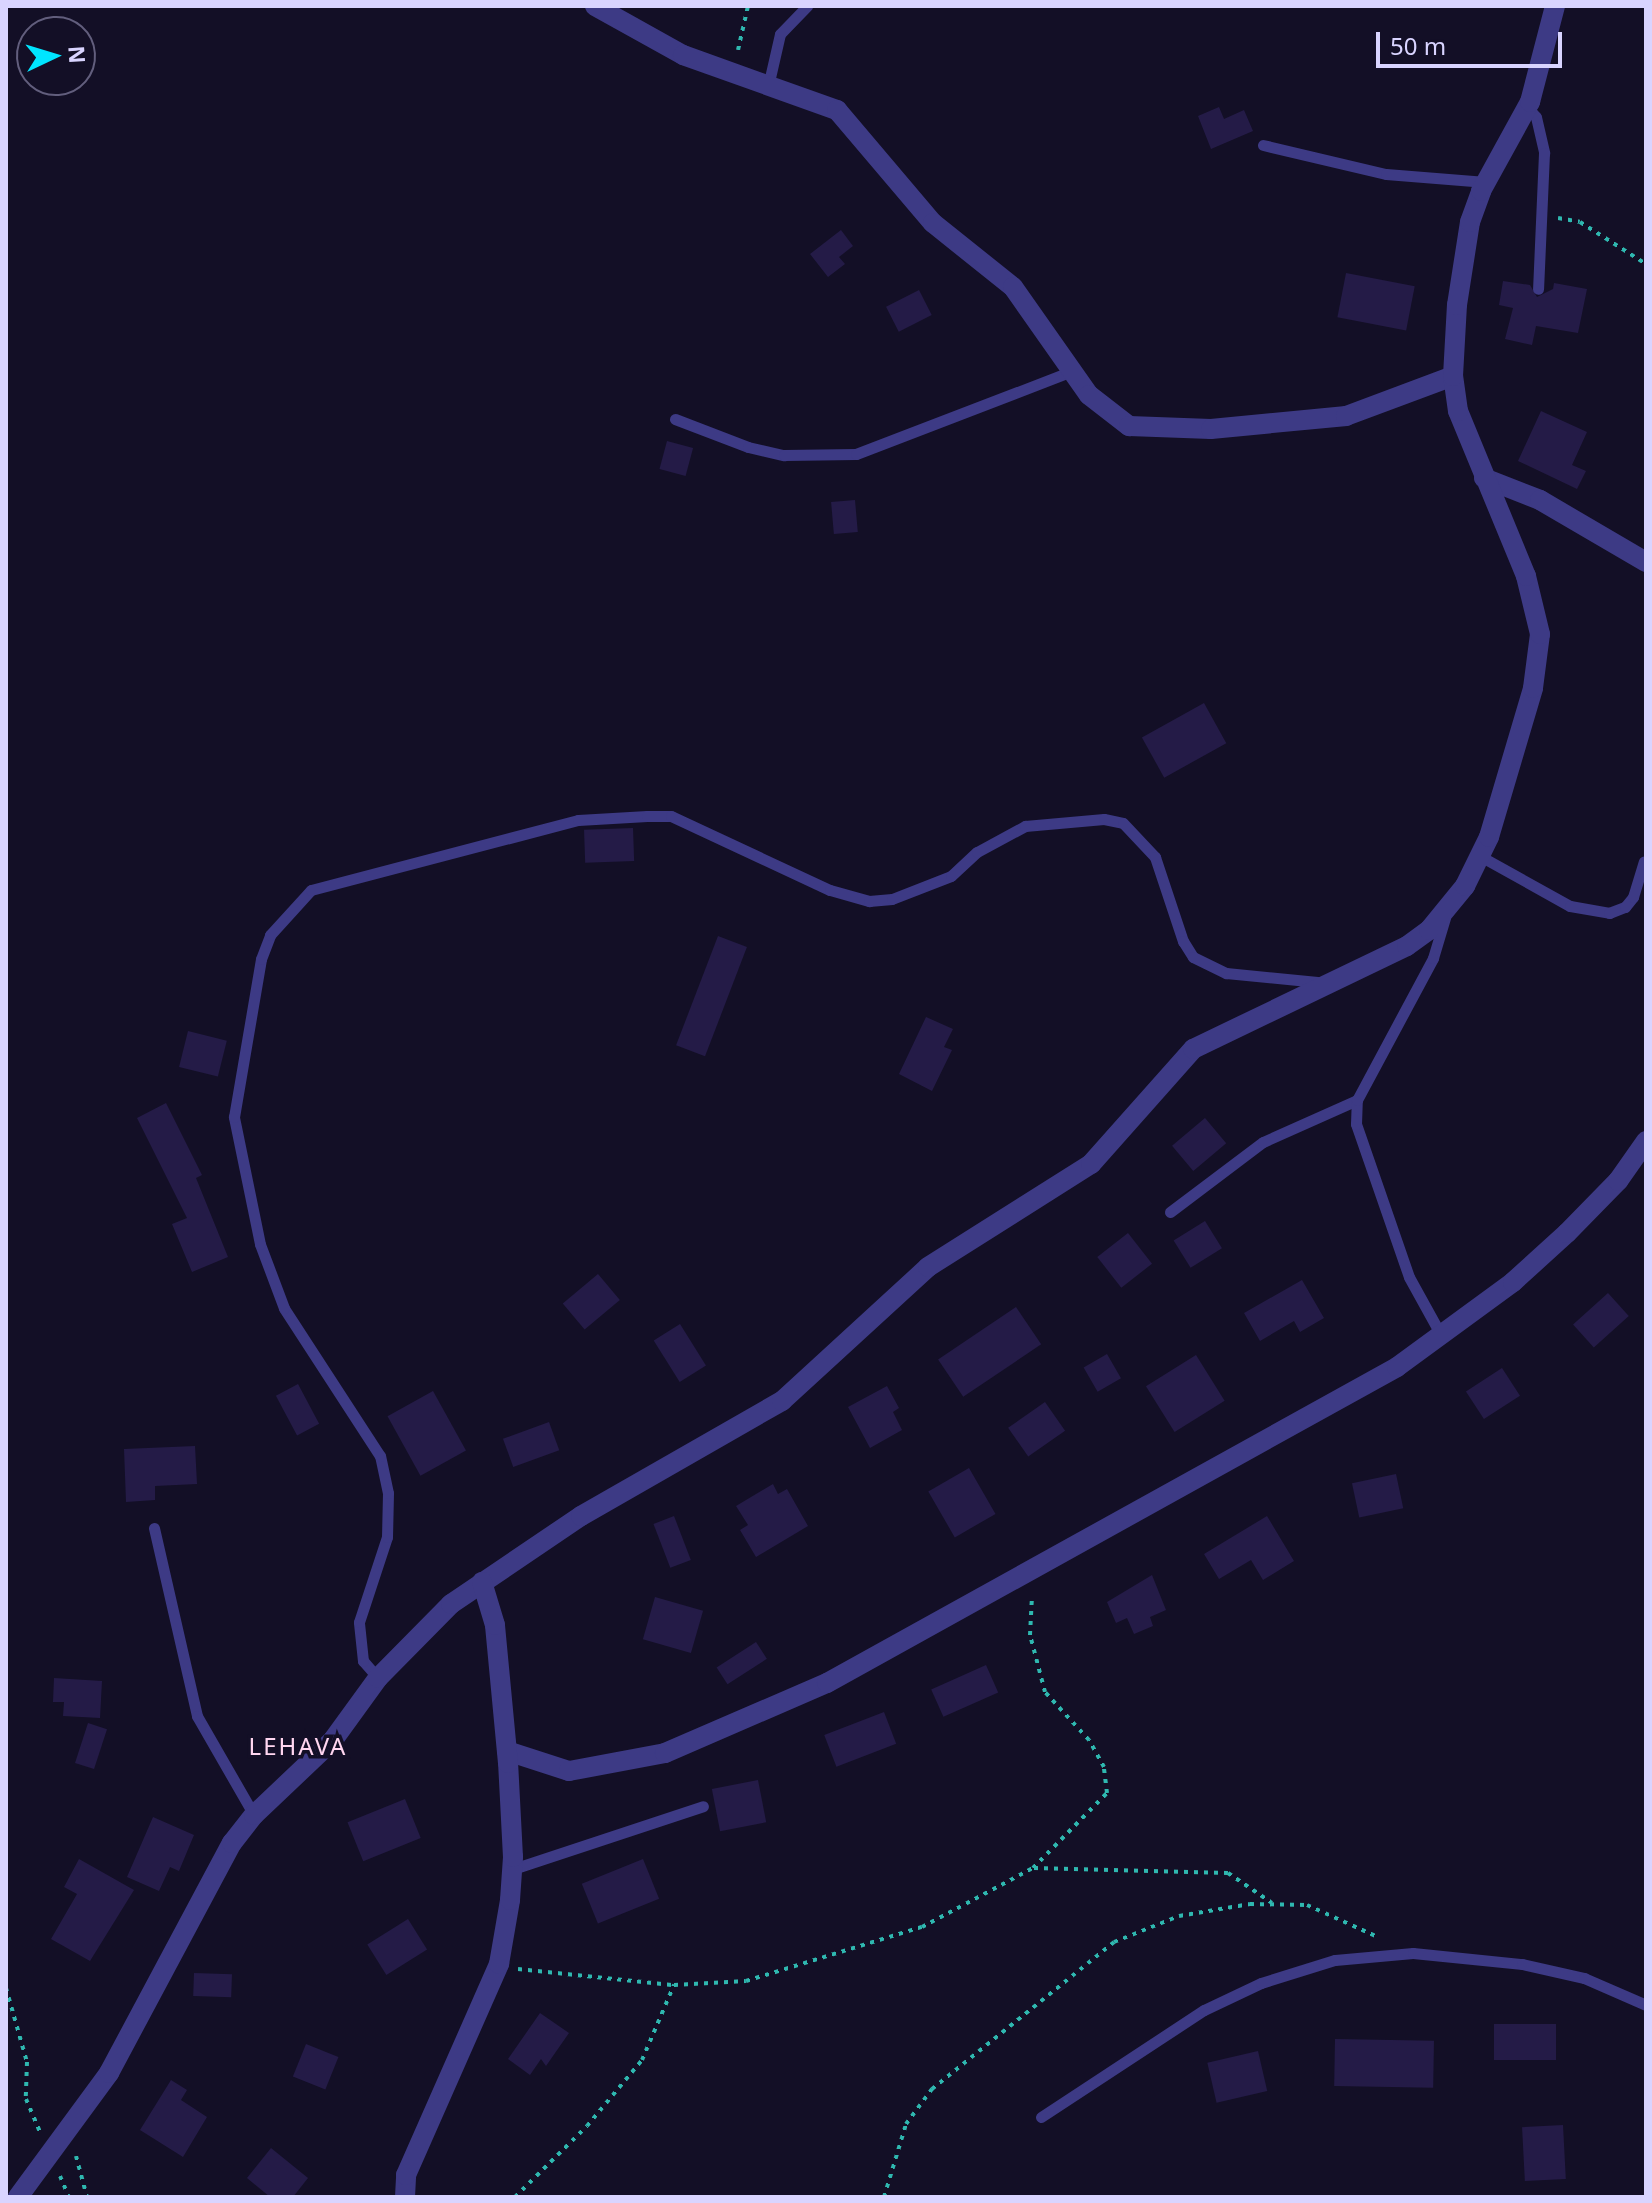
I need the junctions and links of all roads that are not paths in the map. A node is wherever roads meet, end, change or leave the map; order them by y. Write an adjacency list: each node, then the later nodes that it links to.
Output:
1 (595, 6): 4 (street)
2 (807, 6): 4 (lane)
3 (1555, 6): 5 (street)
4 (769, 82): 9 (street)
5 (1527, 107): 7 (street); 8 (lane)
6 (1263, 145): 7 (lane)
7 (1486, 182): 10 (street)
8 (1538, 289)
9 (1072, 371): 10 (street); 11 (lane)
10 (1453, 376): 12 (street)
11 (675, 419)
12 (1484, 478): 13 (street); 14 (street)
13 (1646, 562)
14 (1480, 856): 15 (lane); 16 (street)
15 (1644, 862)
16 (1447, 909): 17 (street); 18 (lane)
17 (1332, 984): 23 (street); 24 (lane)
18 (1357, 1100): 20 (lane); 21 (lane)
19 (1646, 1141): 21 (street)
20 (1170, 1212)
21 (1441, 1335): 25 (street)
22 (154, 1528): 27 (lane)
23 (482, 1582): 24 (street); 25 (street)
24 (378, 1678): 27 (street)
25 (507, 1751): 28 (street)
26 (703, 1806): 28 (lane)
27 (254, 1815): 31 (street)
28 (513, 1869): 32 (street)
29 (1646, 2005): 30 (lane)
30 (1041, 2117)
31 (18, 2197)
32 (405, 2197)

